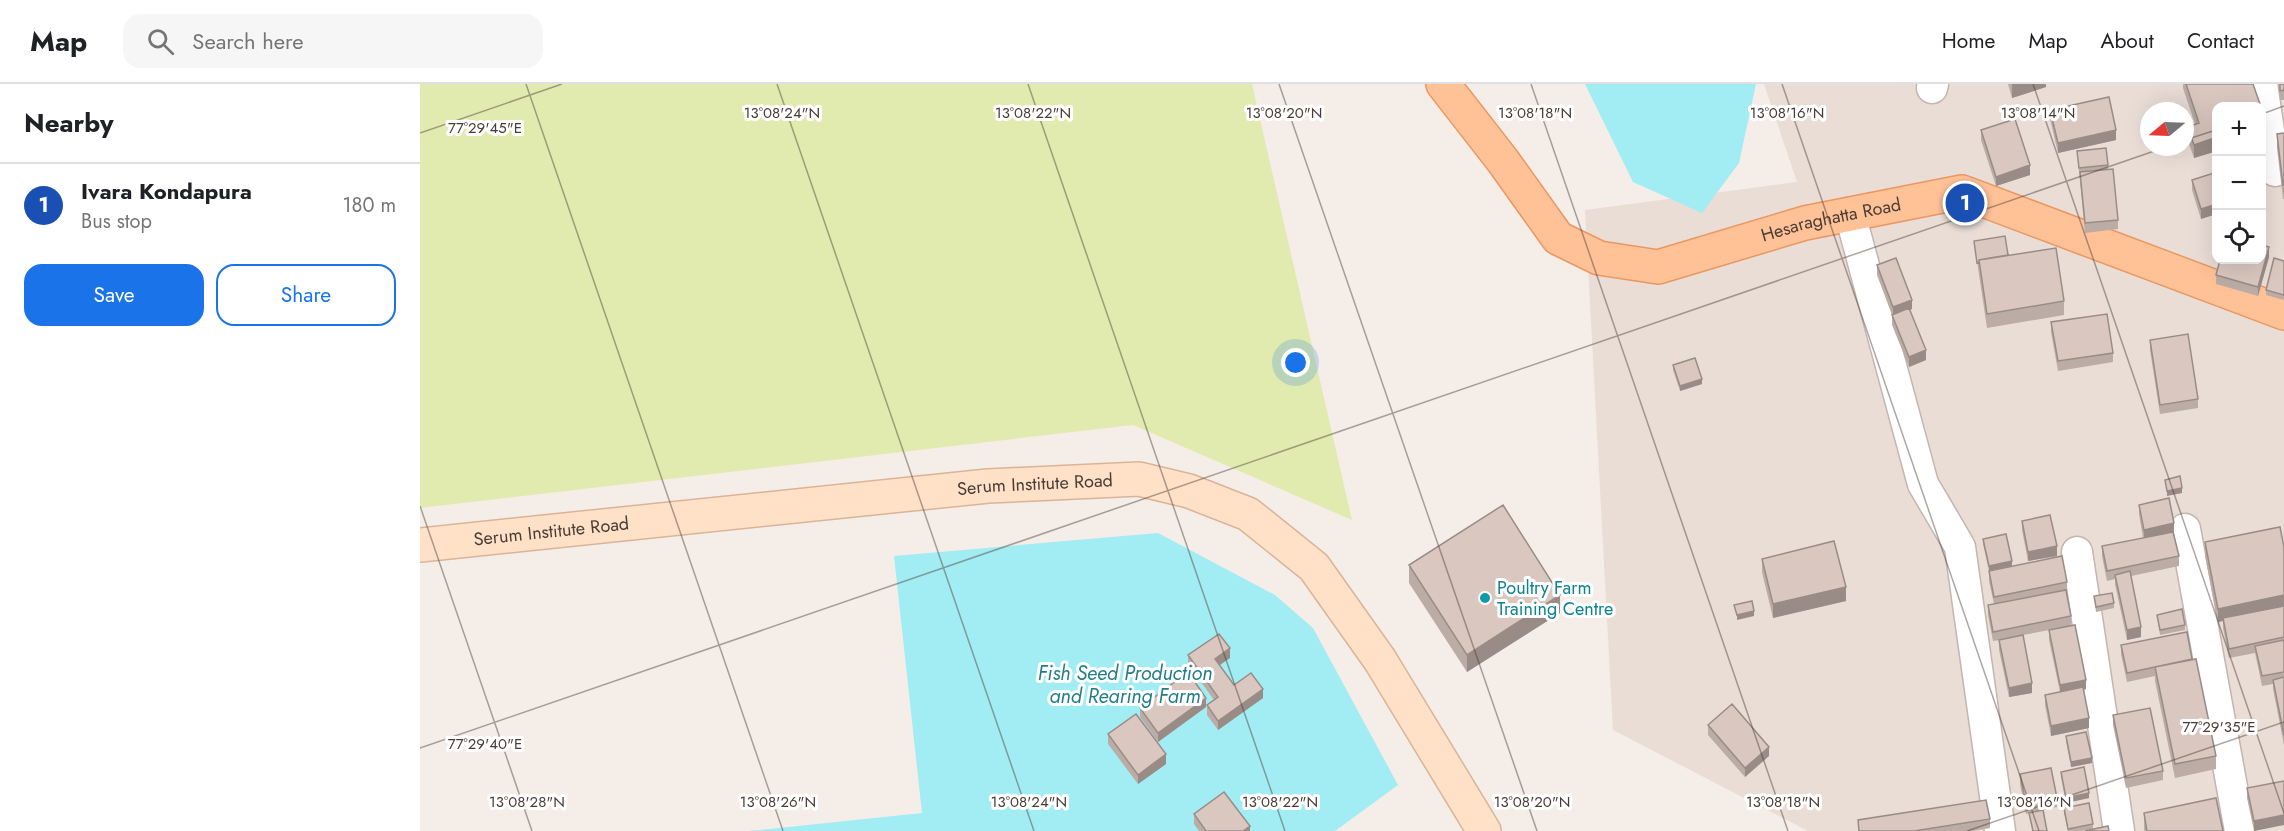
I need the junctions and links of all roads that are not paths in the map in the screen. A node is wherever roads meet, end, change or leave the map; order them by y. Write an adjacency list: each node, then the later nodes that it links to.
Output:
1 (1443, 84): 4 (main road, Hesaraghatta Road)
2 (2262, 84): 3 (street)
3 (2275, 171)
4 (1850, 214): 5 (main road, Hesaraghatta Road); 10 (street)
5 (2284, 313)
6 (2185, 529): 12 (street)
7 (420, 545): 9 (main road, Serum Institute Road)
8 (2077, 552): 11 (street)
9 (1484, 831)
10 (2000, 831)
11 (2119, 831)
12 (2240, 831)

